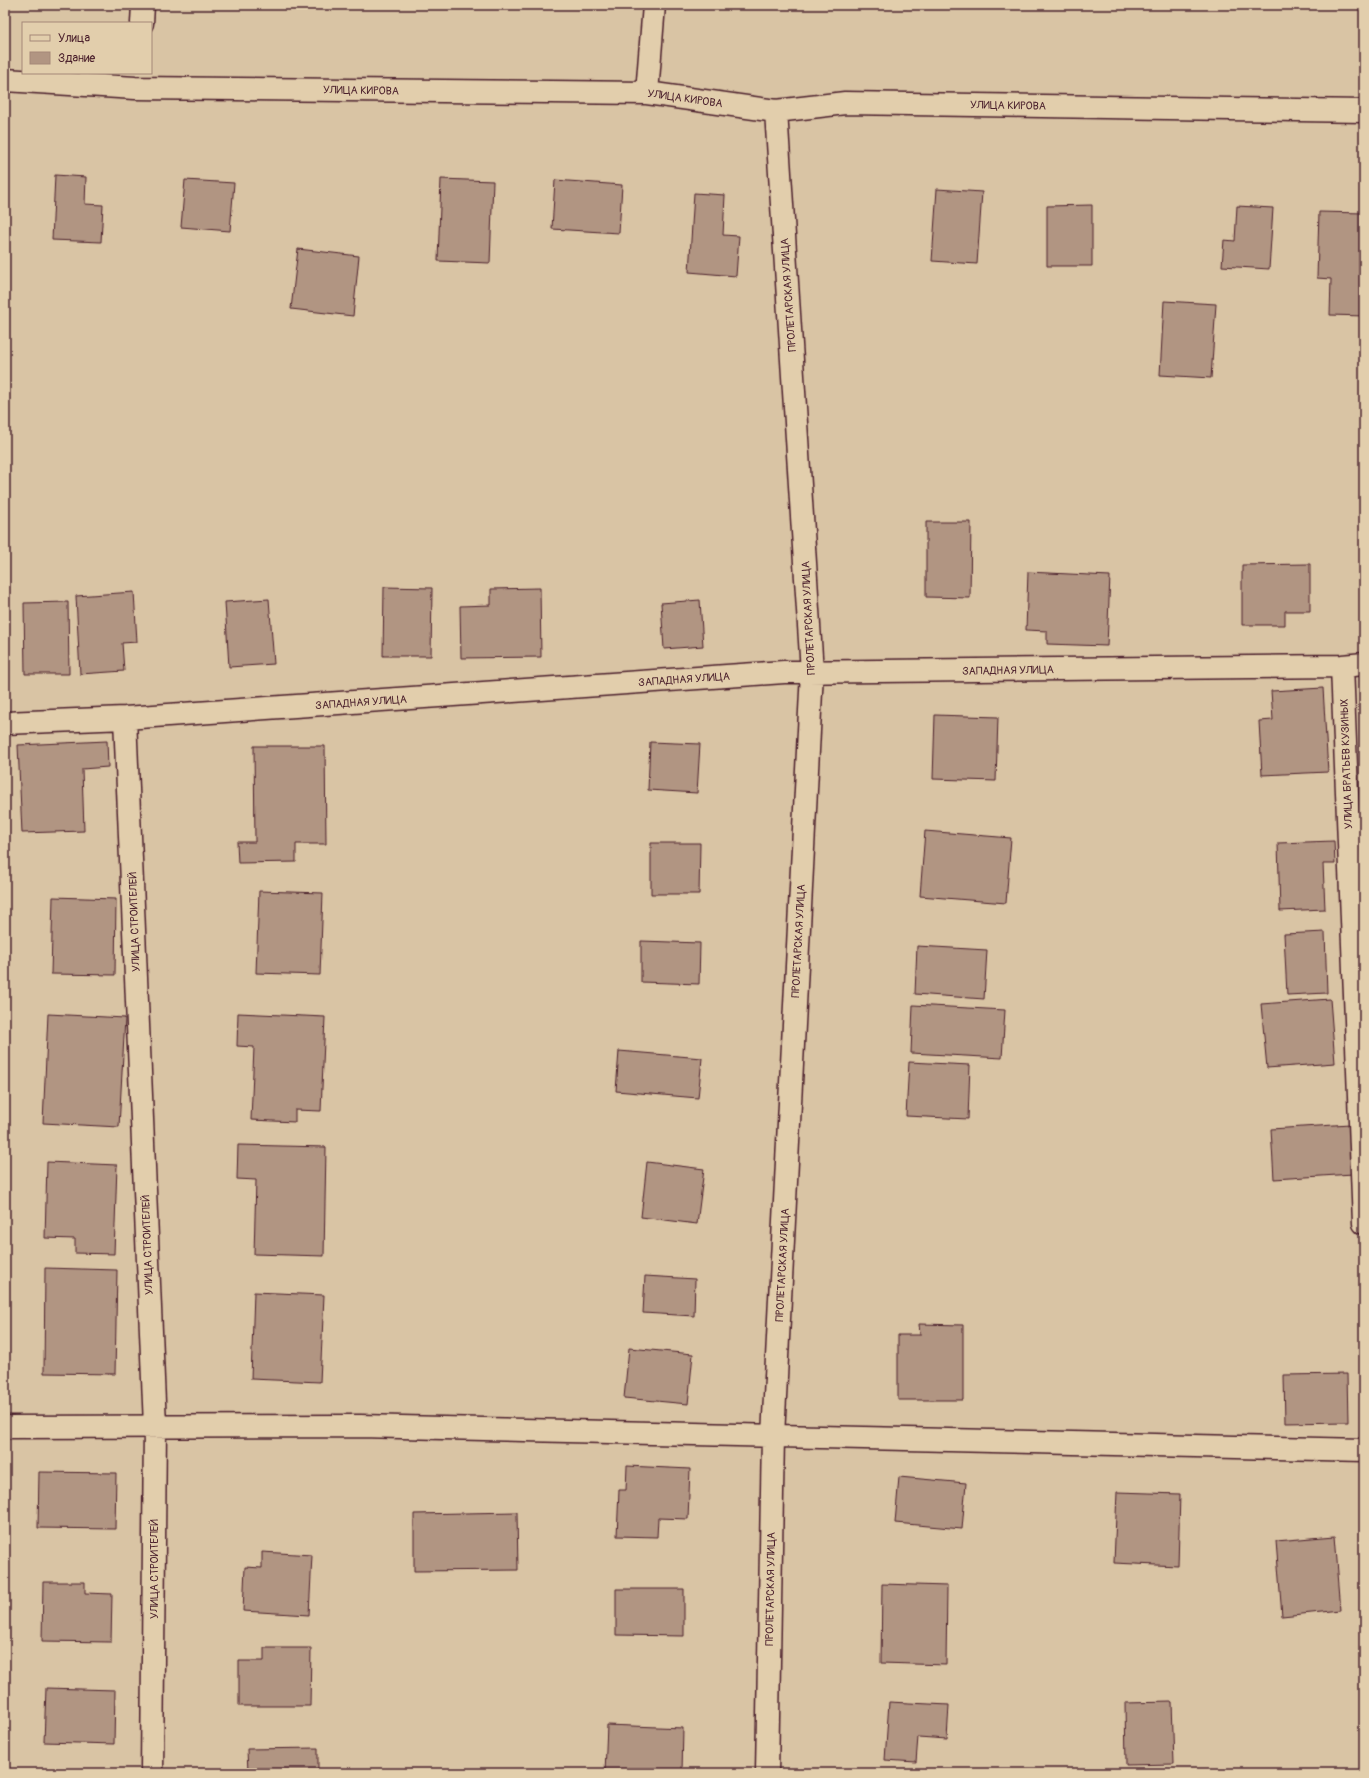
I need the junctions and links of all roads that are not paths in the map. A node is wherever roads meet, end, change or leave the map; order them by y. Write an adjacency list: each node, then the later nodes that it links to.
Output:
1 (143, 5): 3 (street)
2 (654, 5): 6 (street)
3 (142, 22)
4 (5, 80): 5 (street, УЛИЦА КИРОВА)
5 (136, 80): 6 (street, УЛИЦА КИРОВА)
6 (647, 93): 7 (street, УЛИЦА КИРОВА)
7 (776, 111): 8 (street, УЛИЦА КИРОВА); 11 (street, ПРОЛЕТАРСКАЯ УЛИЦА)
8 (1364, 111)
9 (1364, 664): 10 (street, ЗАПАДНАЯ УЛИЦА)
10 (1342, 666): 11 (street, ЗАПАДНАЯ УЛИЦА); 14 (street, УЛИЦА БРАТЬЕВ КУЗИНЫХ)
11 (812, 672): 12 (street, ЗАПАДНАЯ УЛИЦА); 17 (street, ПРОЛЕТАРСКАЯ УЛИЦА)
12 (125, 718): 13 (street, ЗАПАДНАЯ УЛИЦА); 15 (street, УЛИЦА СТРОИТЕЛЕЙ)
13 (5, 723)
14 (1364, 1223)
15 (155, 1426): 16 (street); 17 (street); 19 (street, УЛИЦА СТРОИТЕЛЕЙ)
16 (5, 1427)
17 (773, 1436): 18 (street); 20 (street, ПРОЛЕТАРСКАЯ УЛИЦА)
18 (1364, 1450)
19 (152, 1773)
20 (767, 1773)

